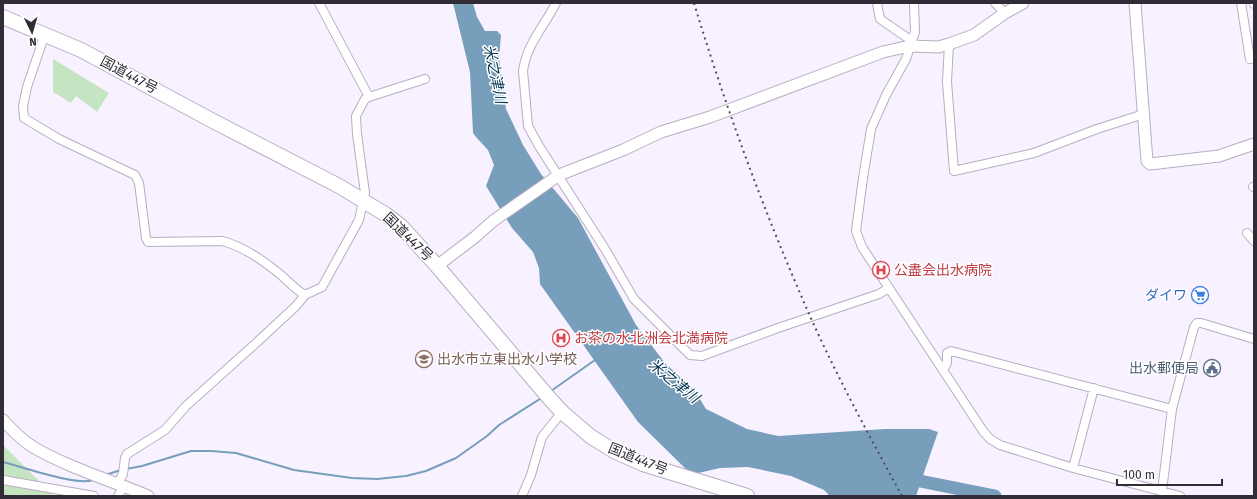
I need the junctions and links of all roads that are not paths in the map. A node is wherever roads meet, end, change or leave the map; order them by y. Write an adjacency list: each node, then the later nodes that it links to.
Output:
1 (319, 3): 16 (street)
2 (556, 3): 19 (street)
3 (877, 3): 12 (street)
4 (914, 3): 12 (street)
5 (996, 3): 9 (street)
6 (1023, 3): 9 (street)
7 (1135, 3): 17 (street)
8 (1241, 3): 14 (street)
9 (1005, 12): 13 (street)
10 (3, 17): 11 (highway, 国道447号)
11 (46, 34): 20 (highway, 国道447号); 25 (street)
12 (911, 43): 13 (street); 19 (street); 24 (street)
13 (949, 44): 17 (street)
14 (1250, 59)
15 (425, 79): 16 (street)
16 (369, 97): 20 (street)
17 (1144, 114): 18 (street)
18 (1254, 144)
19 (559, 175): 23 (street); 24 (street)
20 (363, 200): 23 (highway, 国道447号); 25 (street)
21 (1247, 233): 22 (street)
22 (1254, 241)
23 (437, 266): 30 (highway, 国道447号)
24 (889, 288): 27 (street)
25 (305, 295): 34 (street)
26 (1254, 339): 29 (street)
27 (943, 370): 28 (street); 32 (street)
28 (1094, 388): 29 (street); 32 (street)
29 (1172, 409): 35 (street)
30 (562, 412): 36 (highway, 国道447号); 40 (street)
31 (3, 420): 34 (street)
32 (1073, 468): 35 (street)
33 (3, 480): 37 (street)
34 (118, 481): 38 (street); 39 (street)
35 (1162, 491): 41 (street)
36 (739, 495)
37 (94, 496)
38 (118, 496)
39 (148, 496)
40 (522, 496)
41 (1180, 496)

